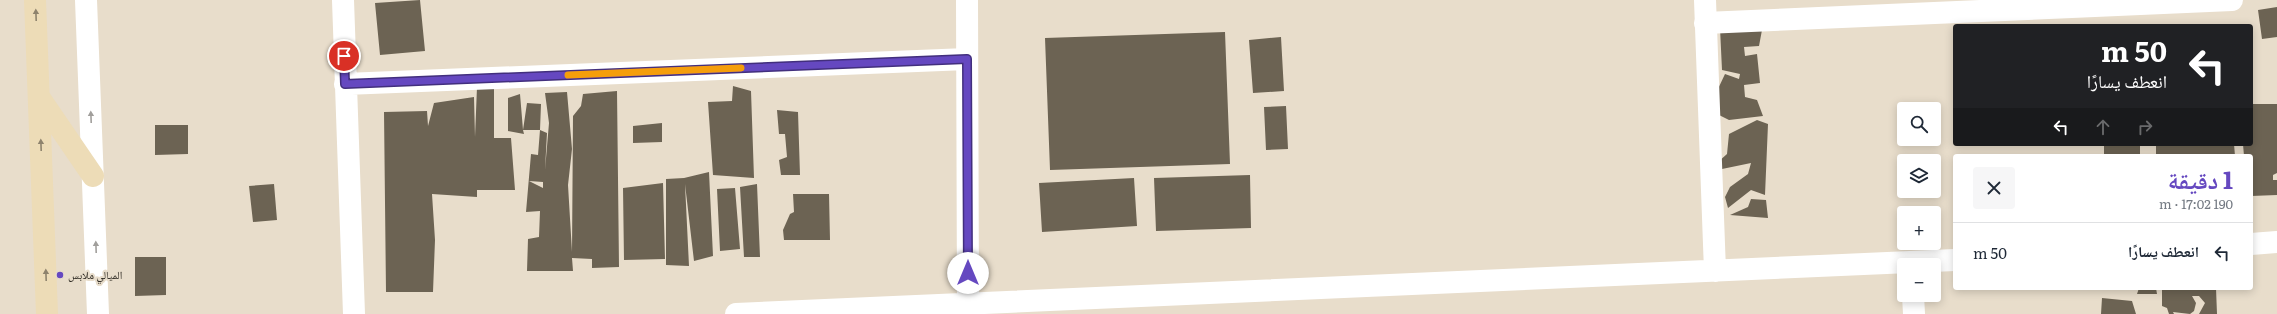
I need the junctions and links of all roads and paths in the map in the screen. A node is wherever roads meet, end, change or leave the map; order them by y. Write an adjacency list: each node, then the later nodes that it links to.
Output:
1 (35, 0): 10 (main road, one-way to 1)
2 (86, 0): 11 (street, one-way to 2)
3 (343, 0): 9 (street)
4 (967, 0): 8 (street)
5 (1705, 0): 7 (street)
6 (2232, 0): 7 (street)
7 (1705, 24): 17 (street)
8 (967, 59): 9 (street); 19 (street)
9 (345, 84): 23 (street)
10 (39, 97): 11 (main road); 21 (main road, one-way to 10)
11 (93, 176): 22 (street, one-way to 11)
12 (2277, 242): 13 (street)
13 (2253, 244)
14 (1953, 260): 15 (street)
15 (1941, 261)
16 (1897, 264): 17 (street)
17 (1715, 270): 19 (street)
18 (1913, 302): 25 (street)
19 (968, 304): 20 (street)
20 (837, 312): 24 (street)
21 (47, 314)
22 (98, 314)
23 (354, 314)
24 (736, 314)
25 (1914, 314)

